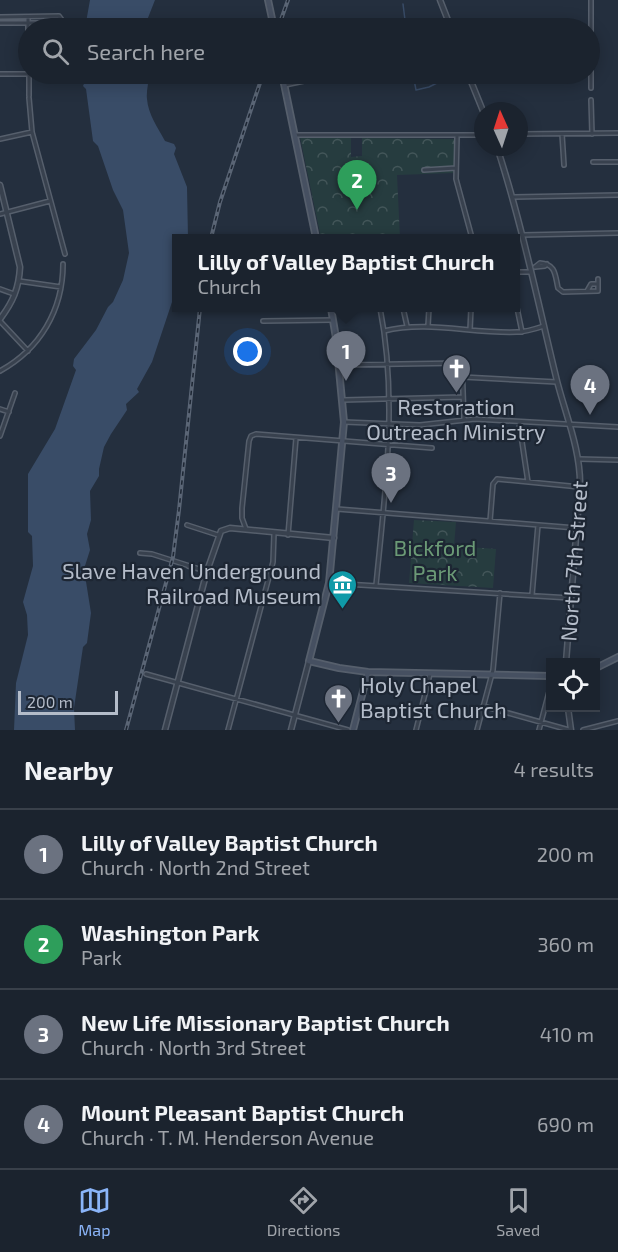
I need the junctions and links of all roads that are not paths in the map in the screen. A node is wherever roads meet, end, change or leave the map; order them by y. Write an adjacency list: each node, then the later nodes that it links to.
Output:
1 (268, 0): 7 (main road)
2 (440, 0): 8 (street)
3 (591, 0): 9 (street)
4 (0, 17): 5 (street)
5 (28, 17): 6 (street)
6 (60, 18)
7 (272, 18)
8 (447, 18)
9 (591, 18)
10 (0, 23): 11 (street)
11 (18, 23)
12 (0, 74): 13 (street)
13 (18, 74)
14 (29, 84): 22 (street)
15 (290, 84): 18 (street)
16 (472, 84): 21 (street)
17 (591, 84): 19 (street)
18 (285, 85): 27 (main road)
19 (591, 88)
20 (591, 100): 26 (street)
21 (479, 102)
22 (32, 132): 30 (street); 40 (street)
23 (618, 133): 26 (street)
24 (528, 134): 25 (street)
25 (562, 134): 26 (street); 34 (street)
26 (592, 134)
27 (295, 135): 29 (street); 44 (main road)
28 (474, 135): 29 (street)
29 (457, 136): 35 (street)
30 (0, 139)
31 (500, 156): 39 (street, North 7th Street)
32 (593, 162): 33 (street)
33 (618, 162)
34 (564, 165)
35 (456, 168): 36 (street); 45 (street)
36 (424, 170)
37 (0, 185): 41 (street)
38 (618, 195): 39 (street)
39 (513, 197): 46 (street, North 7th Street)
40 (50, 201): 41 (street); 47 (street)
41 (7, 212): 42 (street); 52 (street)
42 (0, 214)
43 (618, 233): 46 (street)
44 (315, 234)
45 (471, 234)
46 (522, 235): 49 (street, North 7th Street)
47 (65, 255)
48 (63, 264): 53 (street)
49 (532, 269): 50 (street); 51 (street); 67 (street, North 7th Street)
50 (520, 271)
51 (598, 279)
52 (19, 281): 53 (street); 55 (street)
53 (61, 287): 71 (street)
54 (0, 289): 55 (street)
55 (16, 295): 62 (street)
56 (331, 312): 63 (main road)
57 (381, 312): 69 (street)
58 (404, 312): 65 (street)
59 (429, 312): 66 (street)
60 (471, 312): 68 (street)
61 (518, 312): 70 (street)
62 (0, 320): 71 (street)
63 (333, 320): 64 (street); 73 (main road)
64 (263, 321)
65 (407, 326): 66 (street); 69 (street)
66 (428, 326): 68 (street)
67 (544, 327): 70 (street); 76 (street, North 7th Street)
68 (470, 330): 70 (street)
69 (384, 331): 72 (street)
70 (522, 332)
71 (28, 351): 74 (street)
72 (387, 363): 73 (street); 75 (street); 79 (street)
73 (339, 365): 80 (main road)
74 (0, 371)
75 (463, 377): 76 (street); 78 (street)
76 (557, 382): 87 (street, North 7th Street)
77 (15, 393): 82 (street)
78 (463, 397): 79 (street); 83 (street)
79 (388, 399): 80 (street); 86 (street)
80 (343, 400): 84 (main road)
81 (0, 409): 82 (street)
82 (9, 412): 89 (street)
83 (464, 419): 85 (street); 86 (street)
84 (344, 422): 86 (street); 91 (main road)
85 (519, 422): 87 (street); 96 (street)
86 (390, 424): 92 (street)
87 (568, 424): 88 (street); 94 (street, North 7th Street)
88 (618, 428)
89 (0, 436)
90 (296, 437): 91 (street); 104 (street); 107 (street)
91 (343, 440): 92 (street); 98 (main road)
92 (389, 444): 93 (street); 99 (street)
93 (432, 448)
94 (579, 459): 95 (street); 97 (street, North 7th Street)
95 (618, 460)
96 (528, 482): 97 (street); 100 (street)
97 (580, 488): 103 (street, North 7th Street)
98 (337, 509): 99 (street); 108 (main road)
99 (383, 513): 100 (street); 112 (street)
100 (490, 521): 102 (street)
101 (187, 525): 106 (street)
102 (538, 525): 103 (street); 114 (street)
103 (576, 528): 115 (street, North 7th Street)
104 (246, 530): 105 (street); 106 (street)
105 (274, 532): 107 (street); 126 (street)
106 (218, 535): 110 (street)
107 (288, 535): 108 (street)
108 (334, 538): 111 (main road)
109 (140, 553): 110 (street)
110 (207, 571): 125 (street)
111 (329, 583): 112 (street); 118 (main road)
112 (376, 585): 113 (street)
113 (500, 593): 114 (street); 123 (street)
114 (532, 595): 115 (street)
115 (570, 598): 117 (street, North 7th Street)
116 (618, 657): 119 (main road)
117 (566, 658)
118 (309, 661): 120 (main road); 130 (street)
119 (600, 666)
120 (368, 672): 122 (main road); 136 (main road)
121 (146, 674): 125 (street)
122 (430, 674): 123 (main road); 137 (street)
123 (492, 675): 124 (main road); 128 (street)
124 (546, 676)
125 (177, 682): 126 (street); 133 (street)
126 (235, 699): 130 (street); 134 (street)
127 (546, 703): 132 (street)
128 (483, 706): 132 (street); 138 (street)
129 (568, 712): 140 (street)
130 (294, 715): 135 (street); 136 (street)
131 (618, 721): 141 (street)
132 (541, 722): 139 (street); 140 (street)
133 (165, 730)
134 (228, 730)
135 (291, 730)
136 (350, 730)
137 (416, 730)
138 (477, 730)
139 (539, 730)
140 (570, 730)
141 (583, 730)

